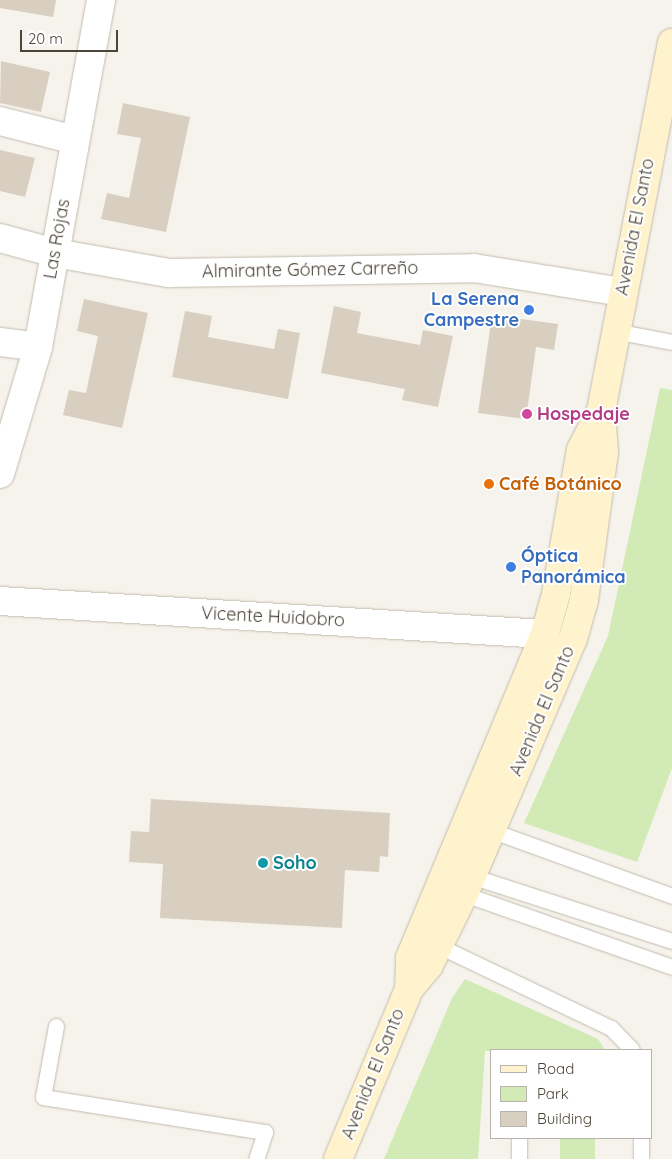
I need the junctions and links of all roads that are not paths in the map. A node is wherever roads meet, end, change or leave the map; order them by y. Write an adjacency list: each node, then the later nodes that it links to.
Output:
1 (101, 0): 4 (street, Las Rojas)
2 (672, 43): 7 (main road, Avenida El Santo)
3 (0, 121): 4 (street)
4 (75, 140): 6 (street, Las Rojas)
5 (0, 238): 6 (street, Almirante Gómez Carreño)
6 (55, 253): 7 (street, Almirante Gómez Carreño); 11 (street, Las Rojas)
7 (622, 292): 8 (main road, Avenida El Santo)
8 (615, 331): 10 (lane); 12 (main road, Avenida El Santo)
9 (0, 342): 11 (street)
10 (672, 342)
11 (38, 346): 13 (street, Las Rojas)
12 (601, 411): 15 (main road, Avenida El Santo); 16 (main road, Avenida El Santo)
13 (0, 474)
14 (0, 601): 15 (street, Vicente Huidobro)
15 (545, 634): 22 (main road, Avenida El Santo)
16 (490, 830): 17 (main road, Avenida El Santo); 18 (lane)
17 (468, 885): 19 (lane); 20 (main road, Avenida El Santo); 21 (lane)
18 (672, 896)
19 (672, 941)
20 (439, 946): 22 (main road, Avenida El Santo); 24 (lane)
21 (672, 966)
22 (409, 989): 28 (main road, Avenida El Santo)
23 (56, 1026): 27 (lane)
24 (631, 1049)
25 (519, 1139): 29 (lane)
26 (641, 1139): 30 (lane)
27 (257, 1159)
28 (338, 1159)
29 (519, 1159)
30 (641, 1159)

